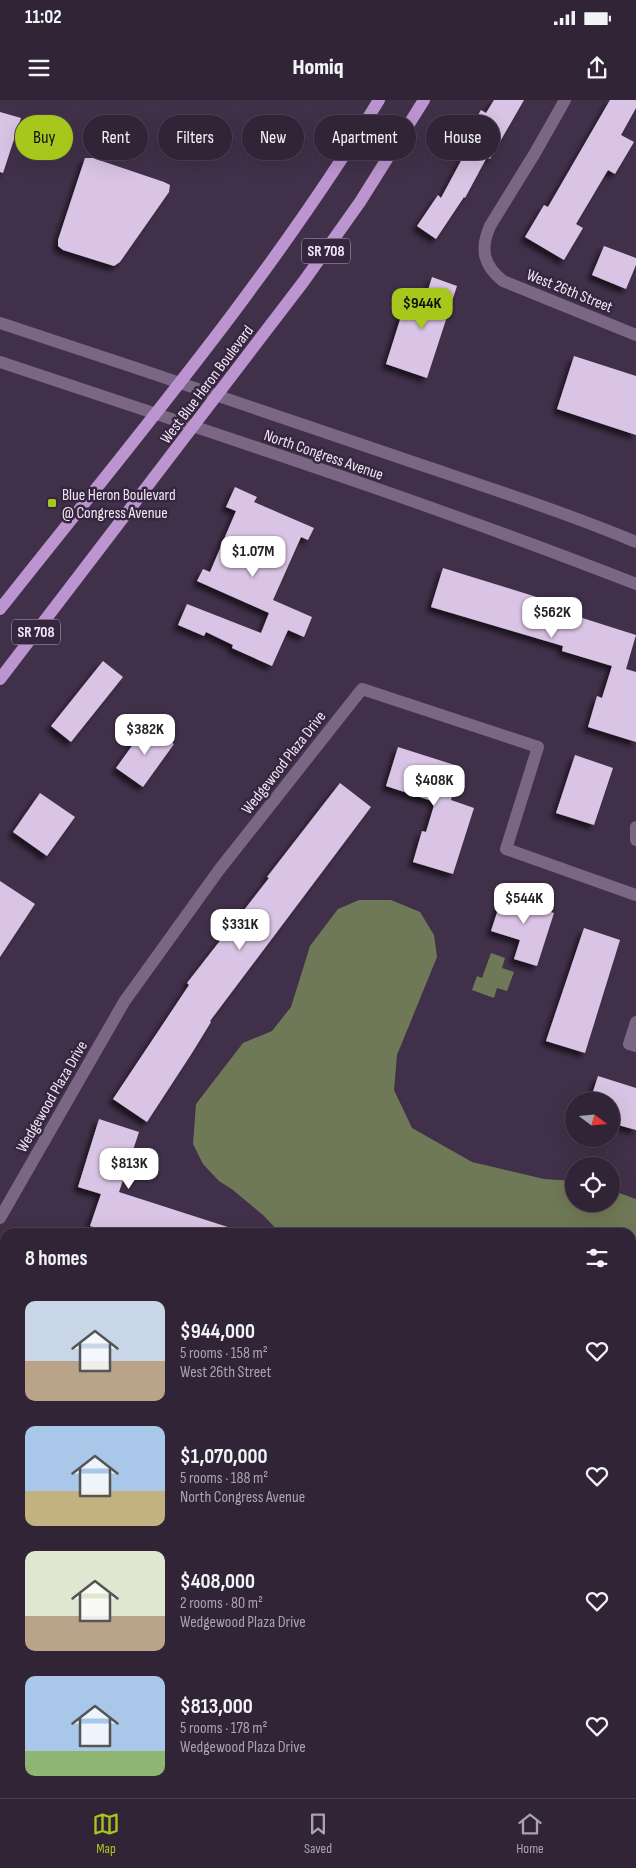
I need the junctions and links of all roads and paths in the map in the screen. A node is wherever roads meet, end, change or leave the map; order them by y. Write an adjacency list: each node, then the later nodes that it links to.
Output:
1 (380, 100): 7 (main road, West Blue Heron Boulevard / SR 708)
2 (424, 100): 8 (main road, West Blue Heron Boulevard / SR 708)
3 (565, 100): 5 (street, West 26th Street)
4 (0, 323): 7 (street, North Congress Avenue)
5 (636, 335)
6 (0, 362): 9 (street, North Congress Avenue)
7 (181, 382): 8 (street, North Congress Avenue); 9 (main road, West Blue Heron Boulevard / SR 708)
8 (218, 396): 10 (main road, West Blue Heron Boulevard / SR 708); 11 (street, North Congress Avenue)
9 (154, 413): 10 (street, North Congress Avenue); 13 (main road, West Blue Heron Boulevard / SR 708)
10 (194, 427): 12 (street, North Congress Avenue); 14 (main road, West Blue Heron Boulevard / SR 708)
11 (636, 542)
12 (636, 584)
13 (0, 608)
14 (0, 679)
15 (636, 828): 16 (street)
16 (636, 840)
17 (636, 895): 20 (street, Wedgewood Plaza Drive)
18 (636, 1022): 19 (street)
19 (636, 1046)
20 (0, 1218)

